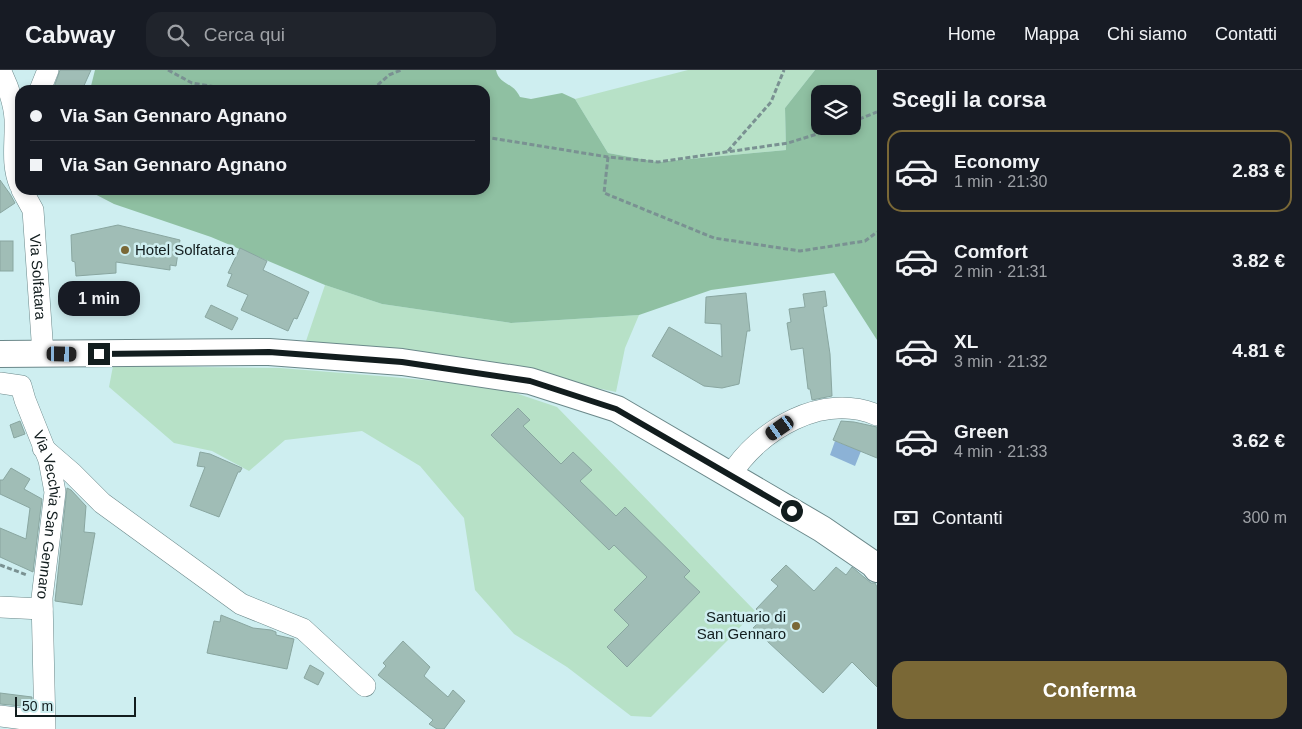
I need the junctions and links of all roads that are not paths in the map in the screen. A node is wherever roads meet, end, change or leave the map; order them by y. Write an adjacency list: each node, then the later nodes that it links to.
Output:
1 (0, 70): 5 (street)
2 (15, 70): 5 (street)
3 (48, 70): 4 (street)
4 (42, 85)
5 (12, 91): 6 (street)
6 (15, 117)
7 (15, 117): 8 (street)
8 (15, 174)
9 (25, 195): 11 (street, Via Solfatara)
10 (0, 354): 11 (main road)
11 (43, 354): 15 (main road)
12 (0, 383): 14 (street, Via Vecchia San Gennaro)
13 (877, 415): 15 (street)
14 (43, 448): 18 (street, Via Vecchia San Gennaro); 19 (street)
15 (730, 476): 16 (main road)
16 (877, 570)
17 (0, 607): 18 (street)
18 (42, 609): 21 (street, Via Vecchia San Gennaro)
19 (365, 686)
20 (0, 716): 21 (street)
21 (38, 725)

